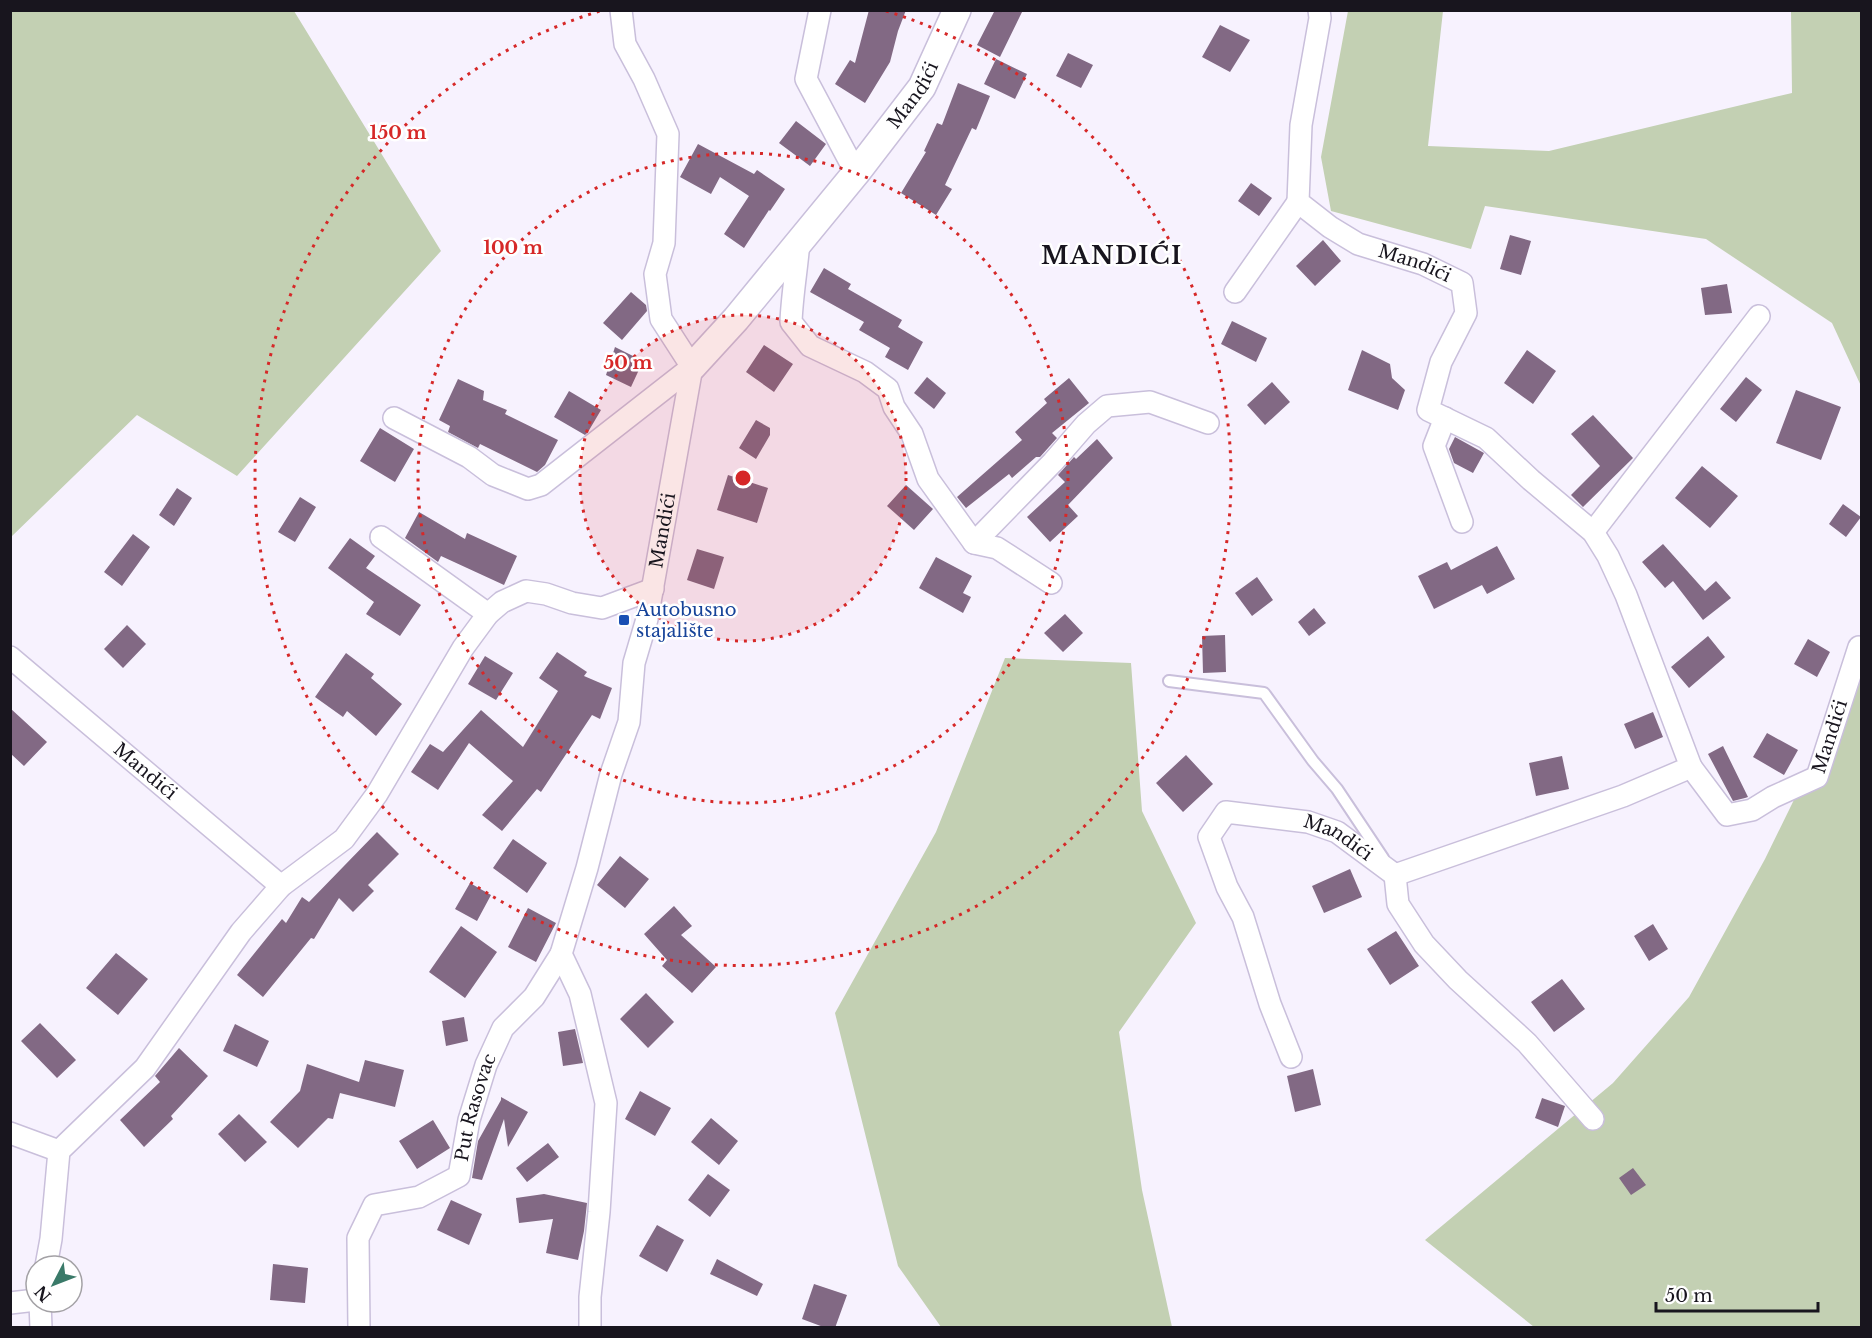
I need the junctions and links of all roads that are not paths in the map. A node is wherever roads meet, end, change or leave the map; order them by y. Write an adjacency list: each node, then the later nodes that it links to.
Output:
1 (621, 10): 10 (street)
2 (820, 10): 5 (street)
3 (957, 10): 5 (street, Mandići)
4 (1319, 10): 6 (street)
5 (856, 173): 7 (street, Mandići)
6 (1298, 202): 8 (street); 12 (street, Mandići)
7 (799, 241): 10 (street, Mandići); 17 (street)
8 (1235, 292)
9 (1760, 316): 15 (street)
10 (692, 367): 11 (street, Mandići); 19 (street, Mandići)
11 (394, 418)
12 (1445, 418): 14 (street); 15 (street, Mandići)
13 (1208, 423): 17 (street)
14 (1462, 522)
15 (1593, 532): 24 (street, Mandići)
16 (381, 537): 20 (street)
17 (974, 543): 18 (street)
18 (1051, 583)
19 (653, 589): 20 (street, Mandići); 27 (street, Put Rasovac)
20 (488, 614): 26 (street, Mandići)
21 (1859, 647): 24 (street, Mandići)
22 (10, 657): 26 (street, Mandići)
23 (1169, 681): 25 (lane)
24 (1691, 767): 25 (street)
25 (1395, 875): 28 (street, Mandići); 29 (street)
26 (281, 886): 31 (street, Mandići)
27 (561, 954): 33 (street, Put Rasovac); 34 (street)
28 (1291, 1057)
29 (1593, 1119)
30 (10, 1133): 31 (street)
31 (59, 1151): 32 (street)
32 (48, 1254)
33 (359, 1328)
34 (590, 1328)

